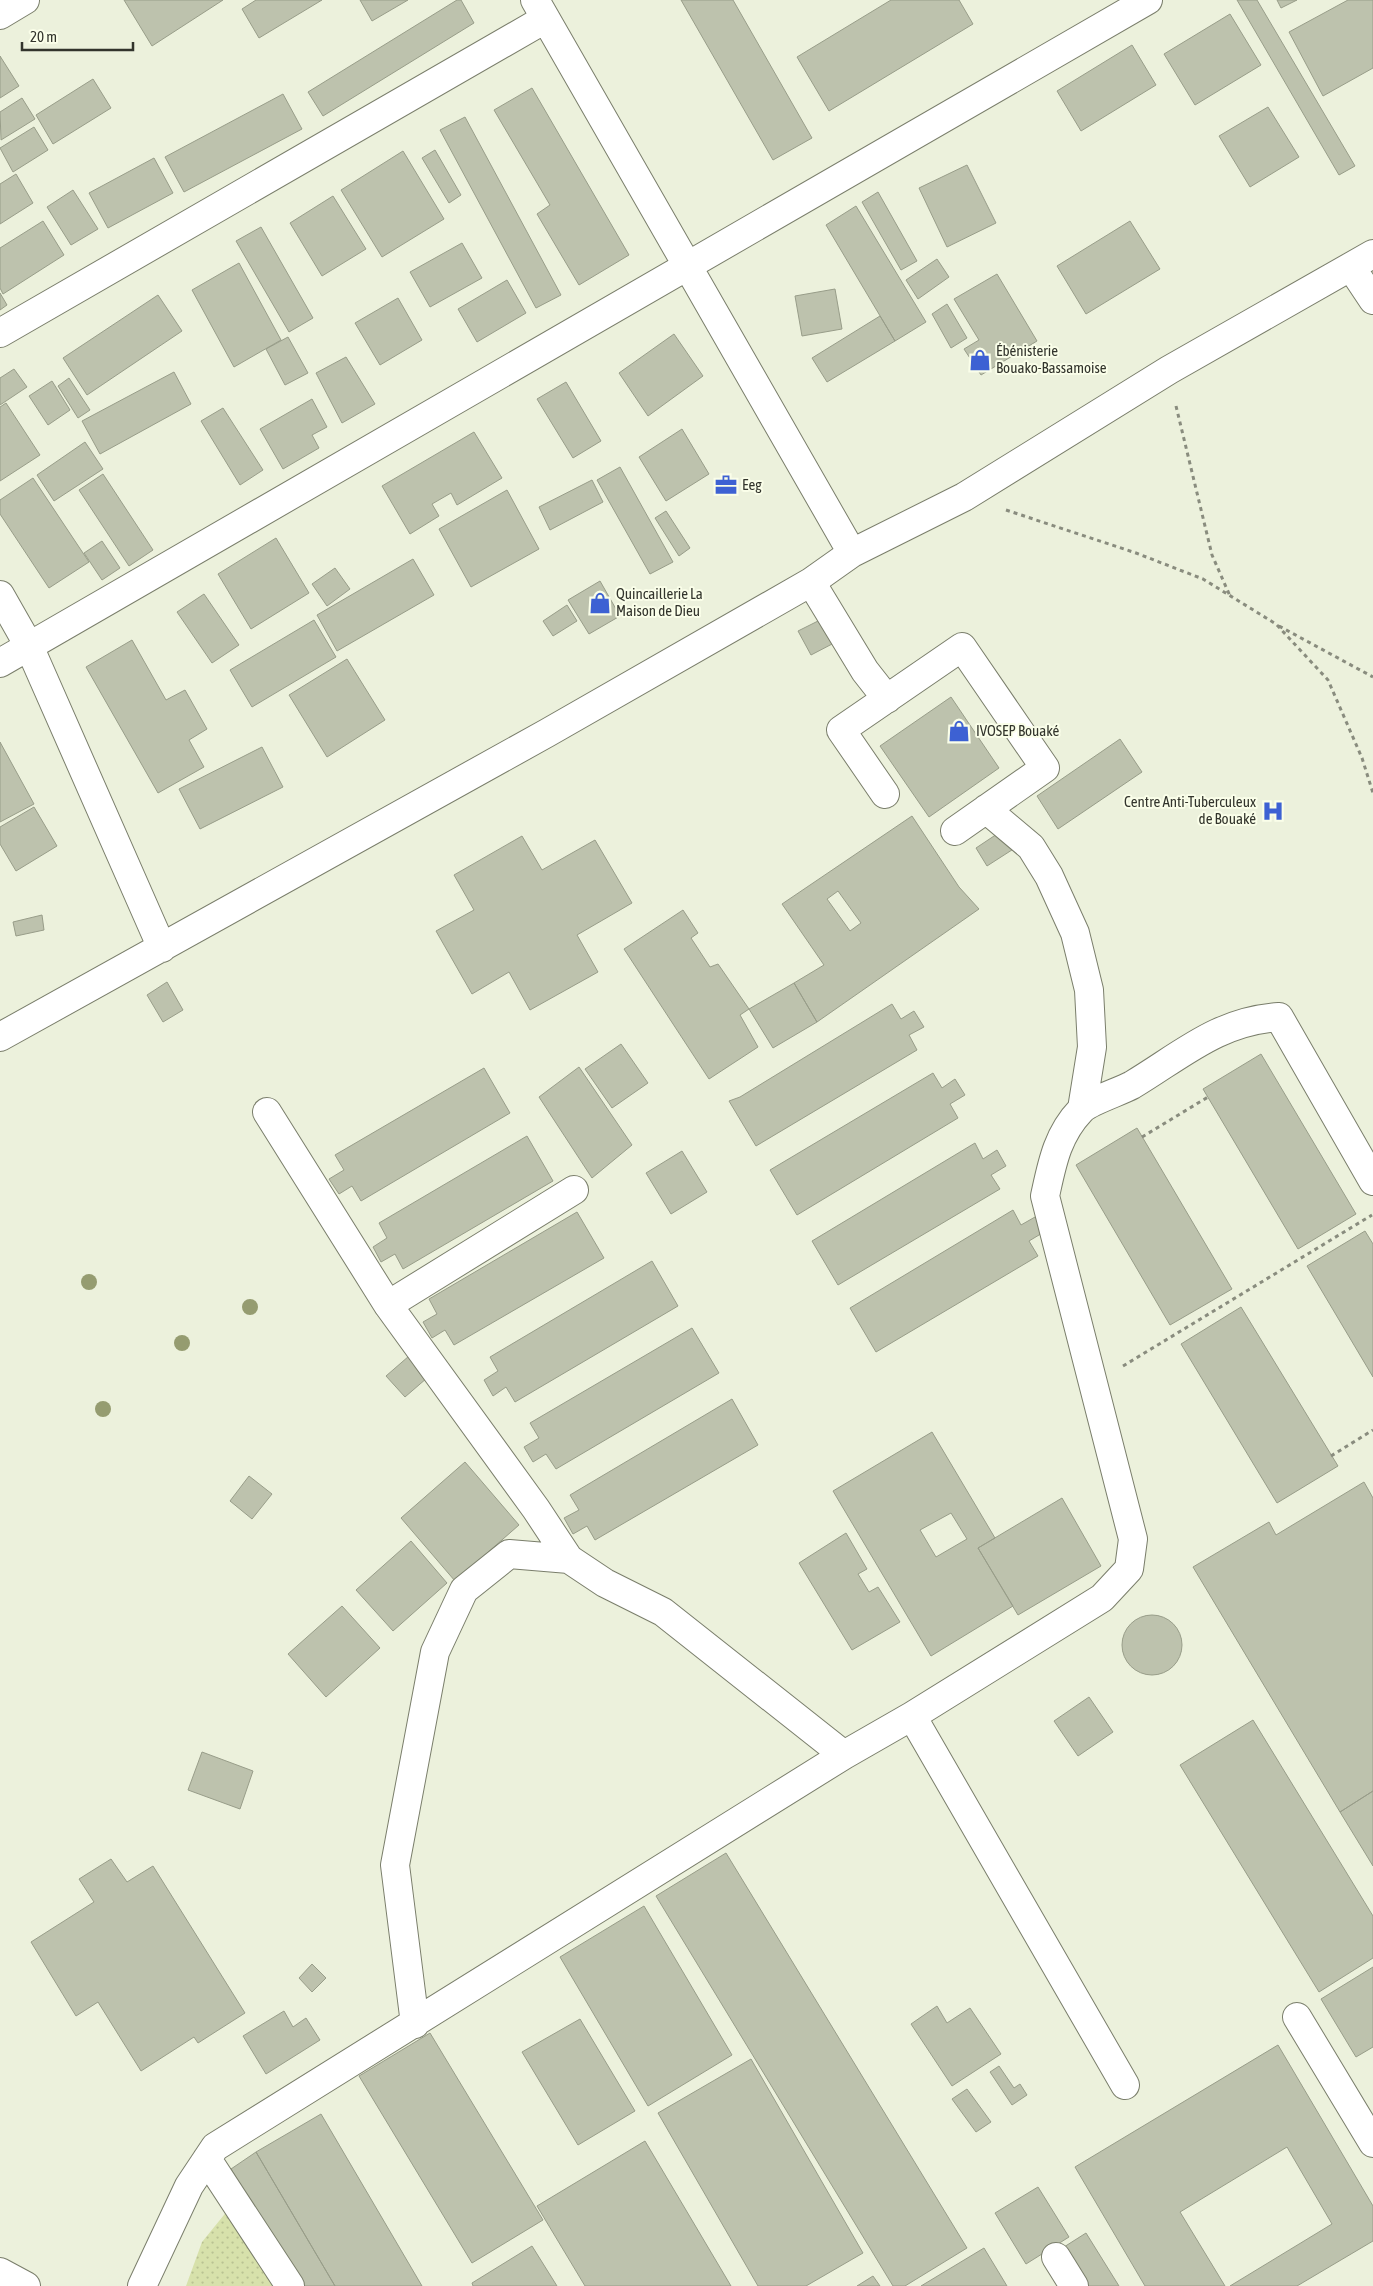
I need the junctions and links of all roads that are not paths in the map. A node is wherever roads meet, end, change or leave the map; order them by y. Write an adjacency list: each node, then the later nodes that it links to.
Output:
1 (25, 0): 4 (street)
2 (1148, 0): 6 (street)
3 (540, 9): 6 (street); 8 (street)
4 (0, 15)
5 (1362, 260): 7 (street); 9 (street)
6 (687, 266): 9 (street); 12 (street)
7 (1373, 300)
8 (0, 333)
9 (852, 553): 10 (street)
10 (811, 582): 14 (street); 18 (street)
11 (0, 595): 12 (street)
12 (29, 646): 13 (street); 18 (street)
13 (0, 663)
14 (887, 699): 15 (street); 16 (street)
15 (885, 794)
16 (986, 809): 17 (street); 20 (street)
17 (955, 830)
18 (162, 948): 19 (street)
19 (0, 1037)
20 (1082, 1109): 22 (street); 26 (street)
21 (267, 1112): 24 (street)
22 (1373, 1181)
23 (574, 1190): 24 (street)
24 (388, 1304): 25 (street)
25 (569, 1559): 27 (street); 29 (street)
26 (912, 1716): 27 (street); 30 (street)
27 (844, 1755): 29 (street)
28 (1297, 2017): 31 (street)
29 (415, 2024): 33 (street)
30 (1125, 2085)
31 (1366, 2115): 32 (street)
32 (1373, 2144)
33 (208, 2159): 37 (street); 38 (street)
34 (1056, 2257): 39 (street)
35 (0, 2272): 36 (street)
36 (26, 2286)
37 (142, 2286)
38 (290, 2286)
39 (1074, 2286)

